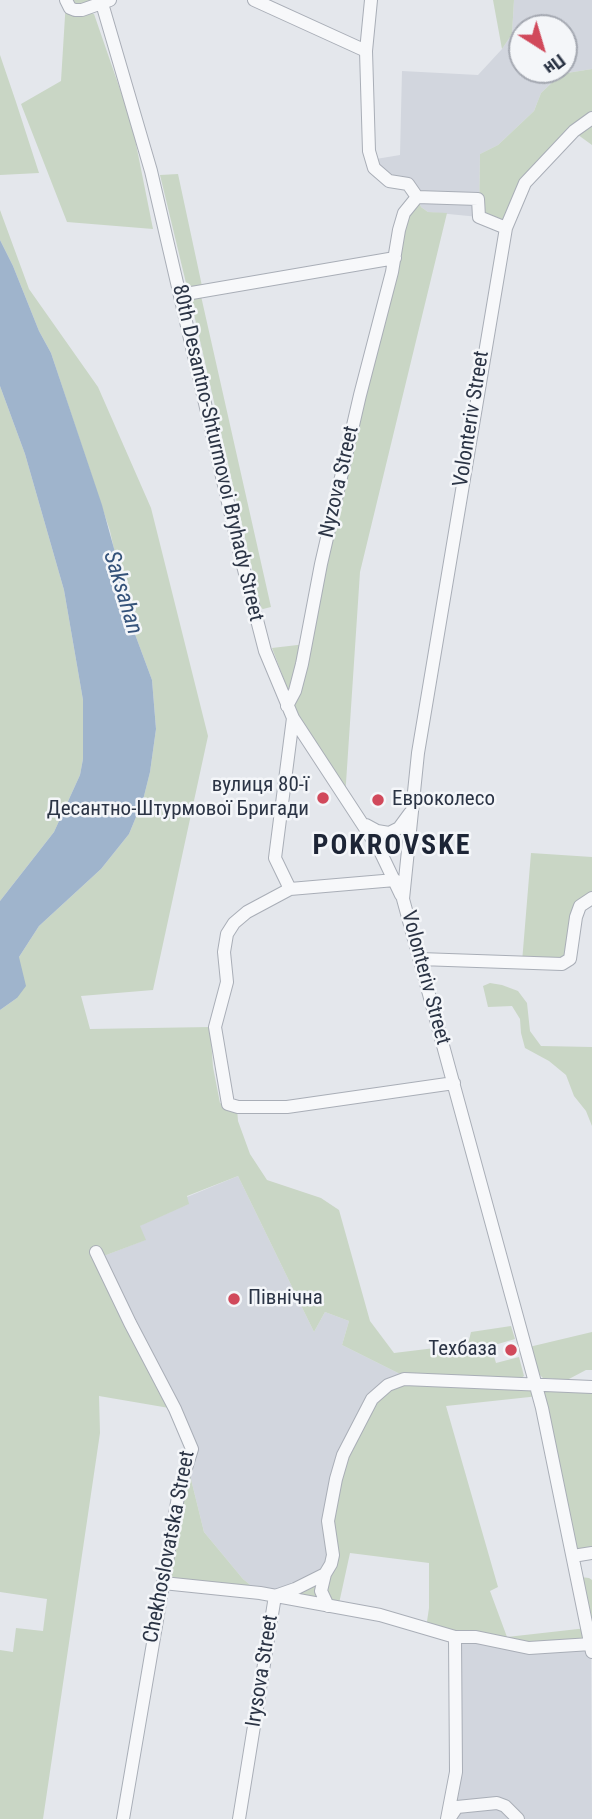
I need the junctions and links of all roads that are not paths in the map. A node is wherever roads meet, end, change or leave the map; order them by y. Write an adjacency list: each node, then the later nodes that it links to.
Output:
1 (66, 0): 4 (street)
2 (254, 0): 5 (street)
3 (371, 0): 5 (street)
4 (104, 1): 10 (street, 80th Desantno-Shturmovoi Bryhady Street)
5 (366, 51): 7 (street)
6 (592, 118): 8 (street, Volonteriv Street)
7 (417, 197): 8 (street); 9 (street, Nyzova Street)
8 (506, 228): 12 (street, Volonteriv Street)
9 (395, 257): 10 (street); 11 (street, Nyzova Street)
10 (180, 295): 11 (street, 80th Desantno-Shturmovoi Bryhady Street)
11 (290, 712): 13 (street, 80th Desantno-Shturmovoi Bryhady Street); 15 (street, Nyzova Street)
12 (410, 813): 13 (street); 17 (street, Volonteriv Street)
13 (360, 821): 14 (street, 80th Desantno-Shturmovoi Bryhady Street)
14 (395, 880): 15 (street); 17 (street, 80th Desantno-Shturmovoi Bryhady Street)
15 (289, 889): 19 (street)
16 (592, 898): 18 (street)
17 (403, 899): 18 (street, Volonteriv Street)
18 (420, 959): 19 (street, Volonteriv Street)
19 (454, 1083): 21 (street, Volonteriv Street)
20 (96, 1252): 26 (street, Chekhoslovatska Street)
21 (535, 1385): 22 (street); 24 (street, Volonteriv Street); 25 (street)
22 (592, 1387)
23 (592, 1553): 24 (street)
24 (573, 1556): 30 (street, Volonteriv Street)
25 (325, 1574): 27 (street, Irysova Street); 28 (street)
26 (163, 1583): 27 (street); 31 (street, Chekhoslovatska Street)
27 (275, 1596): 28 (street); 32 (street, Irysova Street)
28 (328, 1606): 29 (street)
29 (455, 1637): 30 (street); 33 (street)
30 (591, 1648)
31 (122, 1819)
32 (239, 1819)
33 (448, 1819): 34 (street)
34 (518, 1819)

